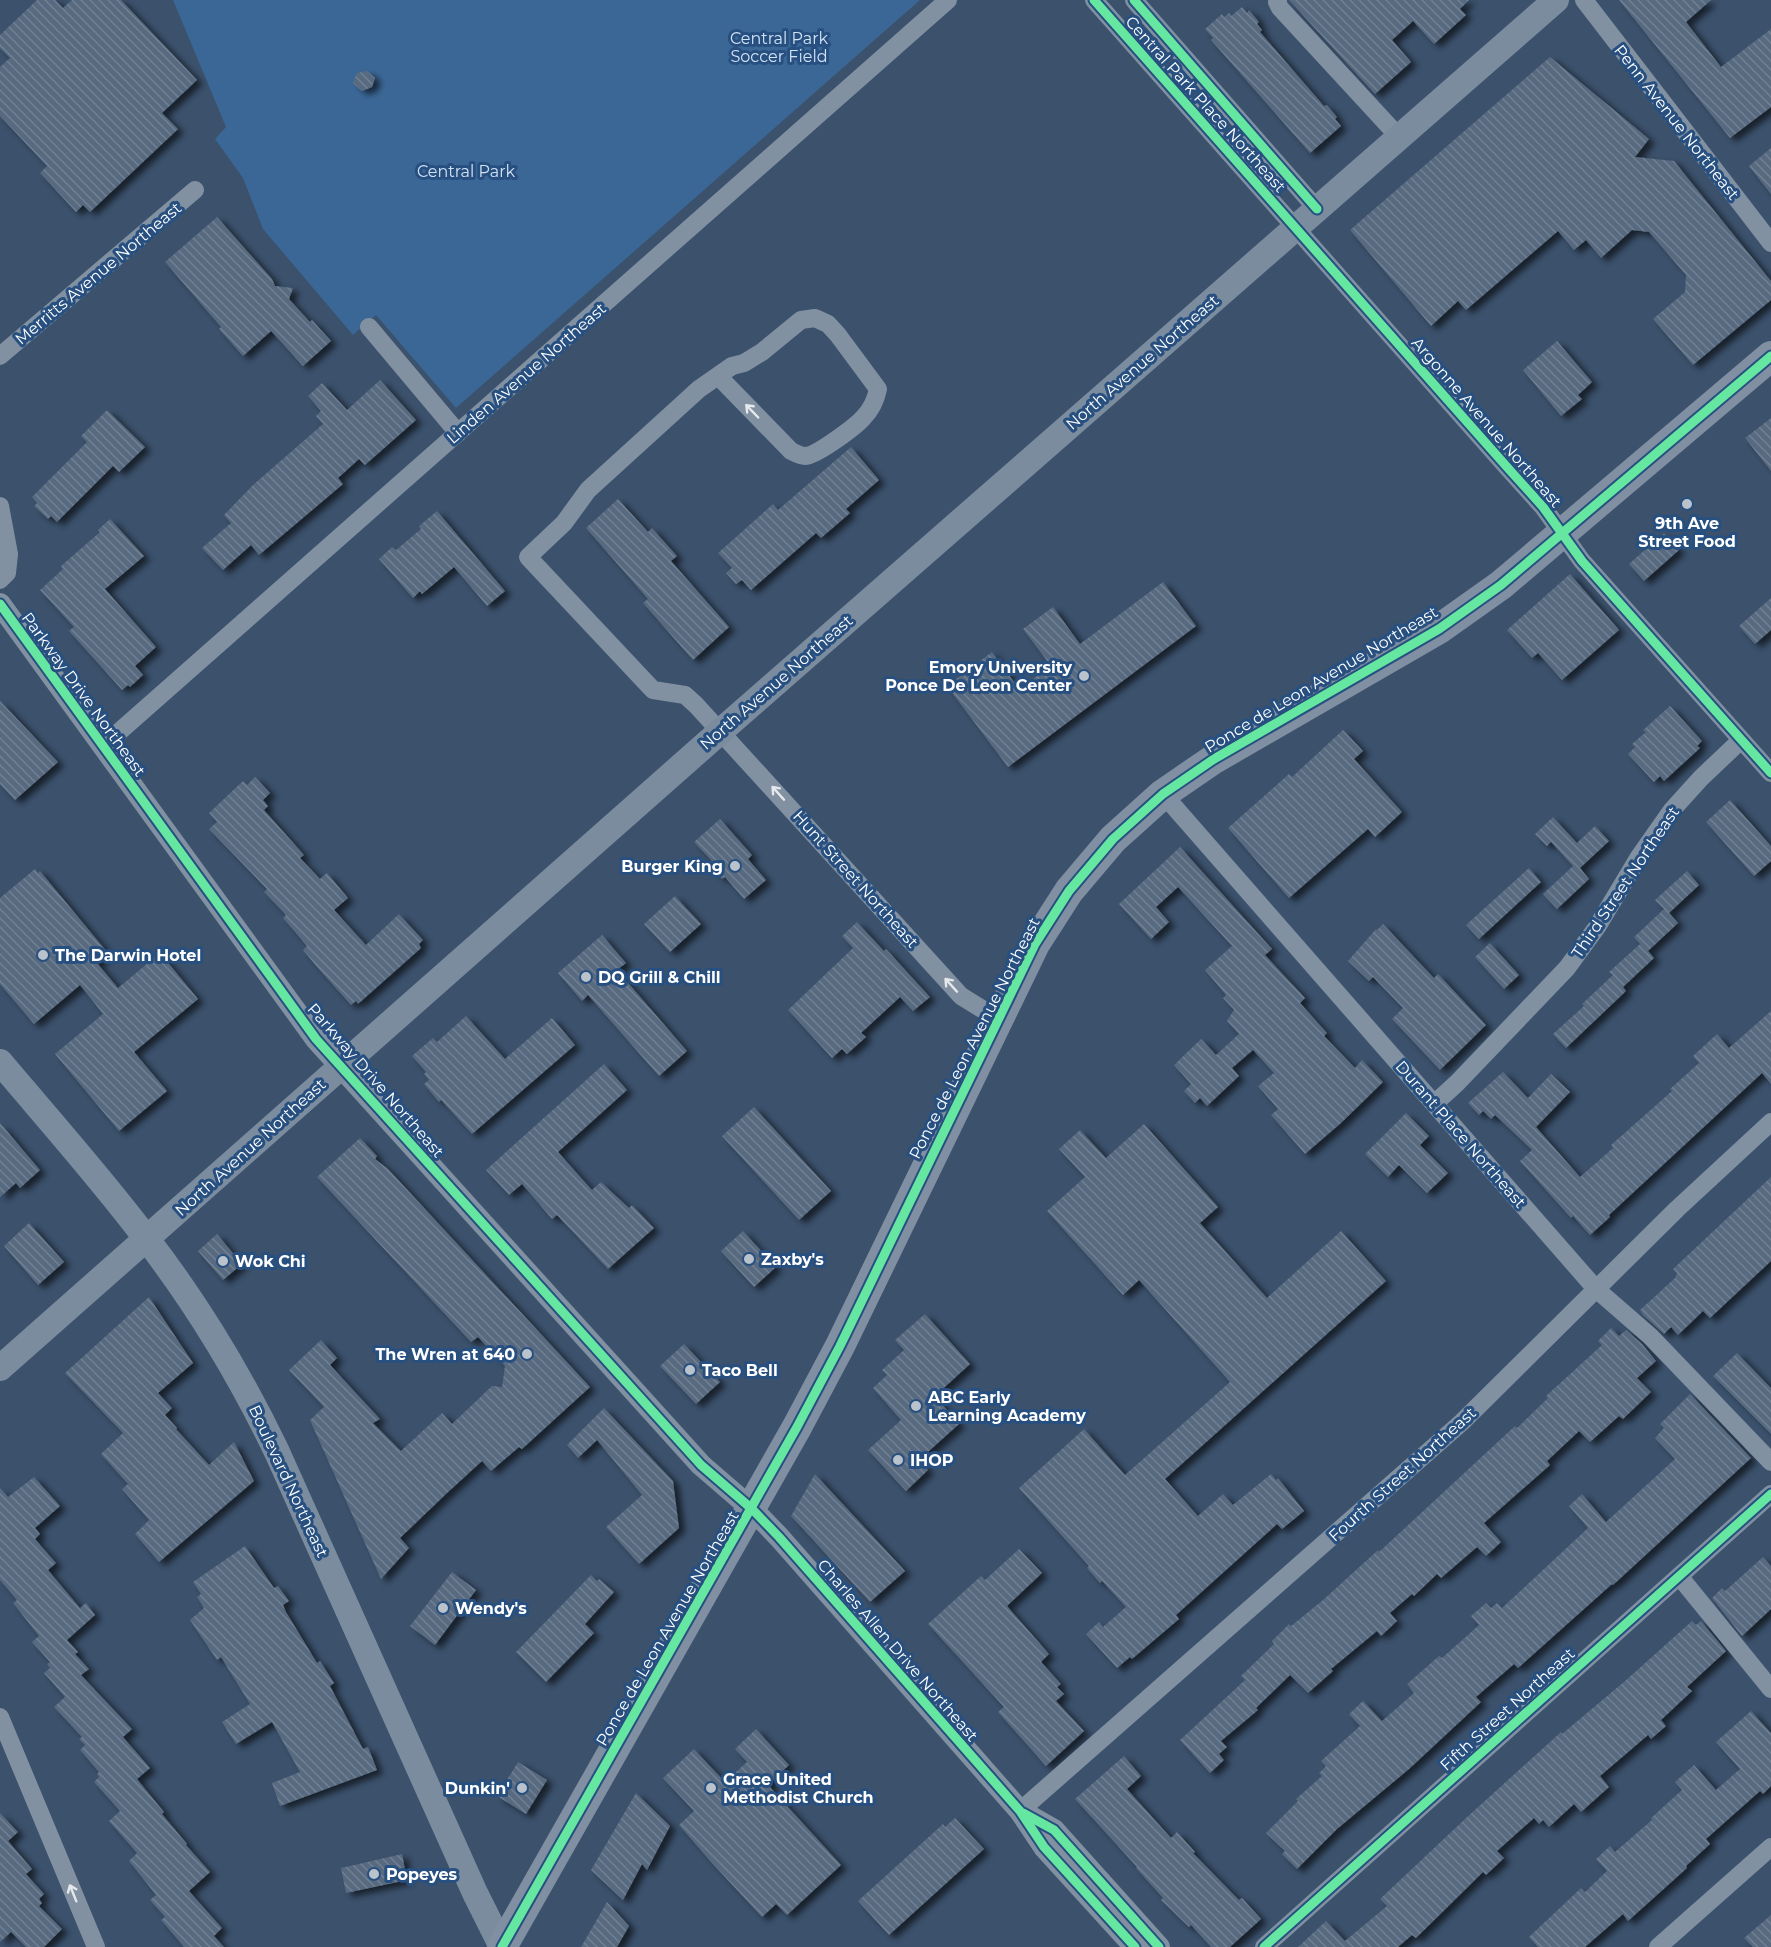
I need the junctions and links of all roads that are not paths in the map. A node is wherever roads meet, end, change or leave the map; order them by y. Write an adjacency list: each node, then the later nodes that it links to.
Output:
1 (948, 0): 16 (street, Linden Avenue Northeast)
2 (1094, 0): 10 (street, Central Park Place Northeast)
3 (1134, 0): 9 (street, Central Park Place Northeast)
4 (1278, 0): 7 (street)
5 (1556, 0): 7 (main road, North Avenue Northeast)
6 (1584, 0): 11 (street, Penn Avenue Northeast)
7 (1399, 137): 9 (main road, North Avenue Northeast)
8 (195, 190): 13 (street, Merritts Avenue Northeast)
9 (1317, 209): 10 (main road, North Avenue Northeast)
10 (1297, 227): 18 (street, Argonne Avenue Northeast); 21 (main road, North Avenue Northeast)
11 (1771, 243)
12 (369, 327): 16 (street)
13 (0, 356)
14 (1771, 356): 18 (highway, Ponce de Leon Avenue Northeast)
15 (718, 376): 15 (street, one-way to 15); 21 (street, Hunt Street Northeast)
16 (458, 433): 23 (street, Linden Avenue Northeast)
17 (0, 506): 19 (street)
18 (1562, 534): 22 (street, Argonne Avenue Northeast); 25 (highway, Ponce de Leon Avenue Northeast)
19 (0, 580)
20 (0, 604): 23 (street, Parkway Drive Northeast)
21 (721, 730): 26 (street, Hunt Street Northeast, one-way to 21); 28 (main road, North Avenue Northeast)
22 (1742, 740): 24 (street, Argonne Avenue Northeast); 29 (street, Third Street Northeast)
23 (103, 746): 28 (street, Parkway Drive Northeast)
24 (1771, 773)
25 (1163, 794): 26 (highway, Ponce de Leon Avenue Northeast); 29 (street, Durant Place Northeast)
26 (998, 1019): 36 (highway, Ponce de Leon Avenue Northeast)
27 (0, 1062): 31 (main road, Boulevard Northeast)
28 (340, 1066): 31 (main road, North Avenue Northeast); 36 (street, Parkway Drive Northeast)
29 (1434, 1104): 32 (street, Durant Place Northeast)
30 (1771, 1122): 32 (street, Fourth Street Northeast)
31 (147, 1239): 33 (main road, North Avenue Northeast); 43 (main road, Boulevard Northeast)
32 (1596, 1289): 34 (street, Durant Place Northeast); 40 (street, Fourth Street Northeast)
33 (0, 1368)
34 (1771, 1462)
35 (1771, 1494): 37 (street, Fifth Street Northeast)
36 (752, 1509): 40 (street, Charles Allen Drive Northeast); 43 (highway, Ponce de Leon Avenue Northeast)
37 (1679, 1576): 38 (street); 46 (street, Fifth Street Northeast)
38 (1771, 1689)
39 (0, 1717): 42 (street, one-way to 39)
40 (1020, 1811): 44 (street, Charles Allen Drive Northeast); 45 (street, Charles Allen Drive Northeast)
41 (1771, 1847): 47 (street)
42 (96, 1947)
43 (502, 1947)
44 (1135, 1947)
45 (1159, 1947)
46 (1264, 1947)
47 (1658, 1947)

